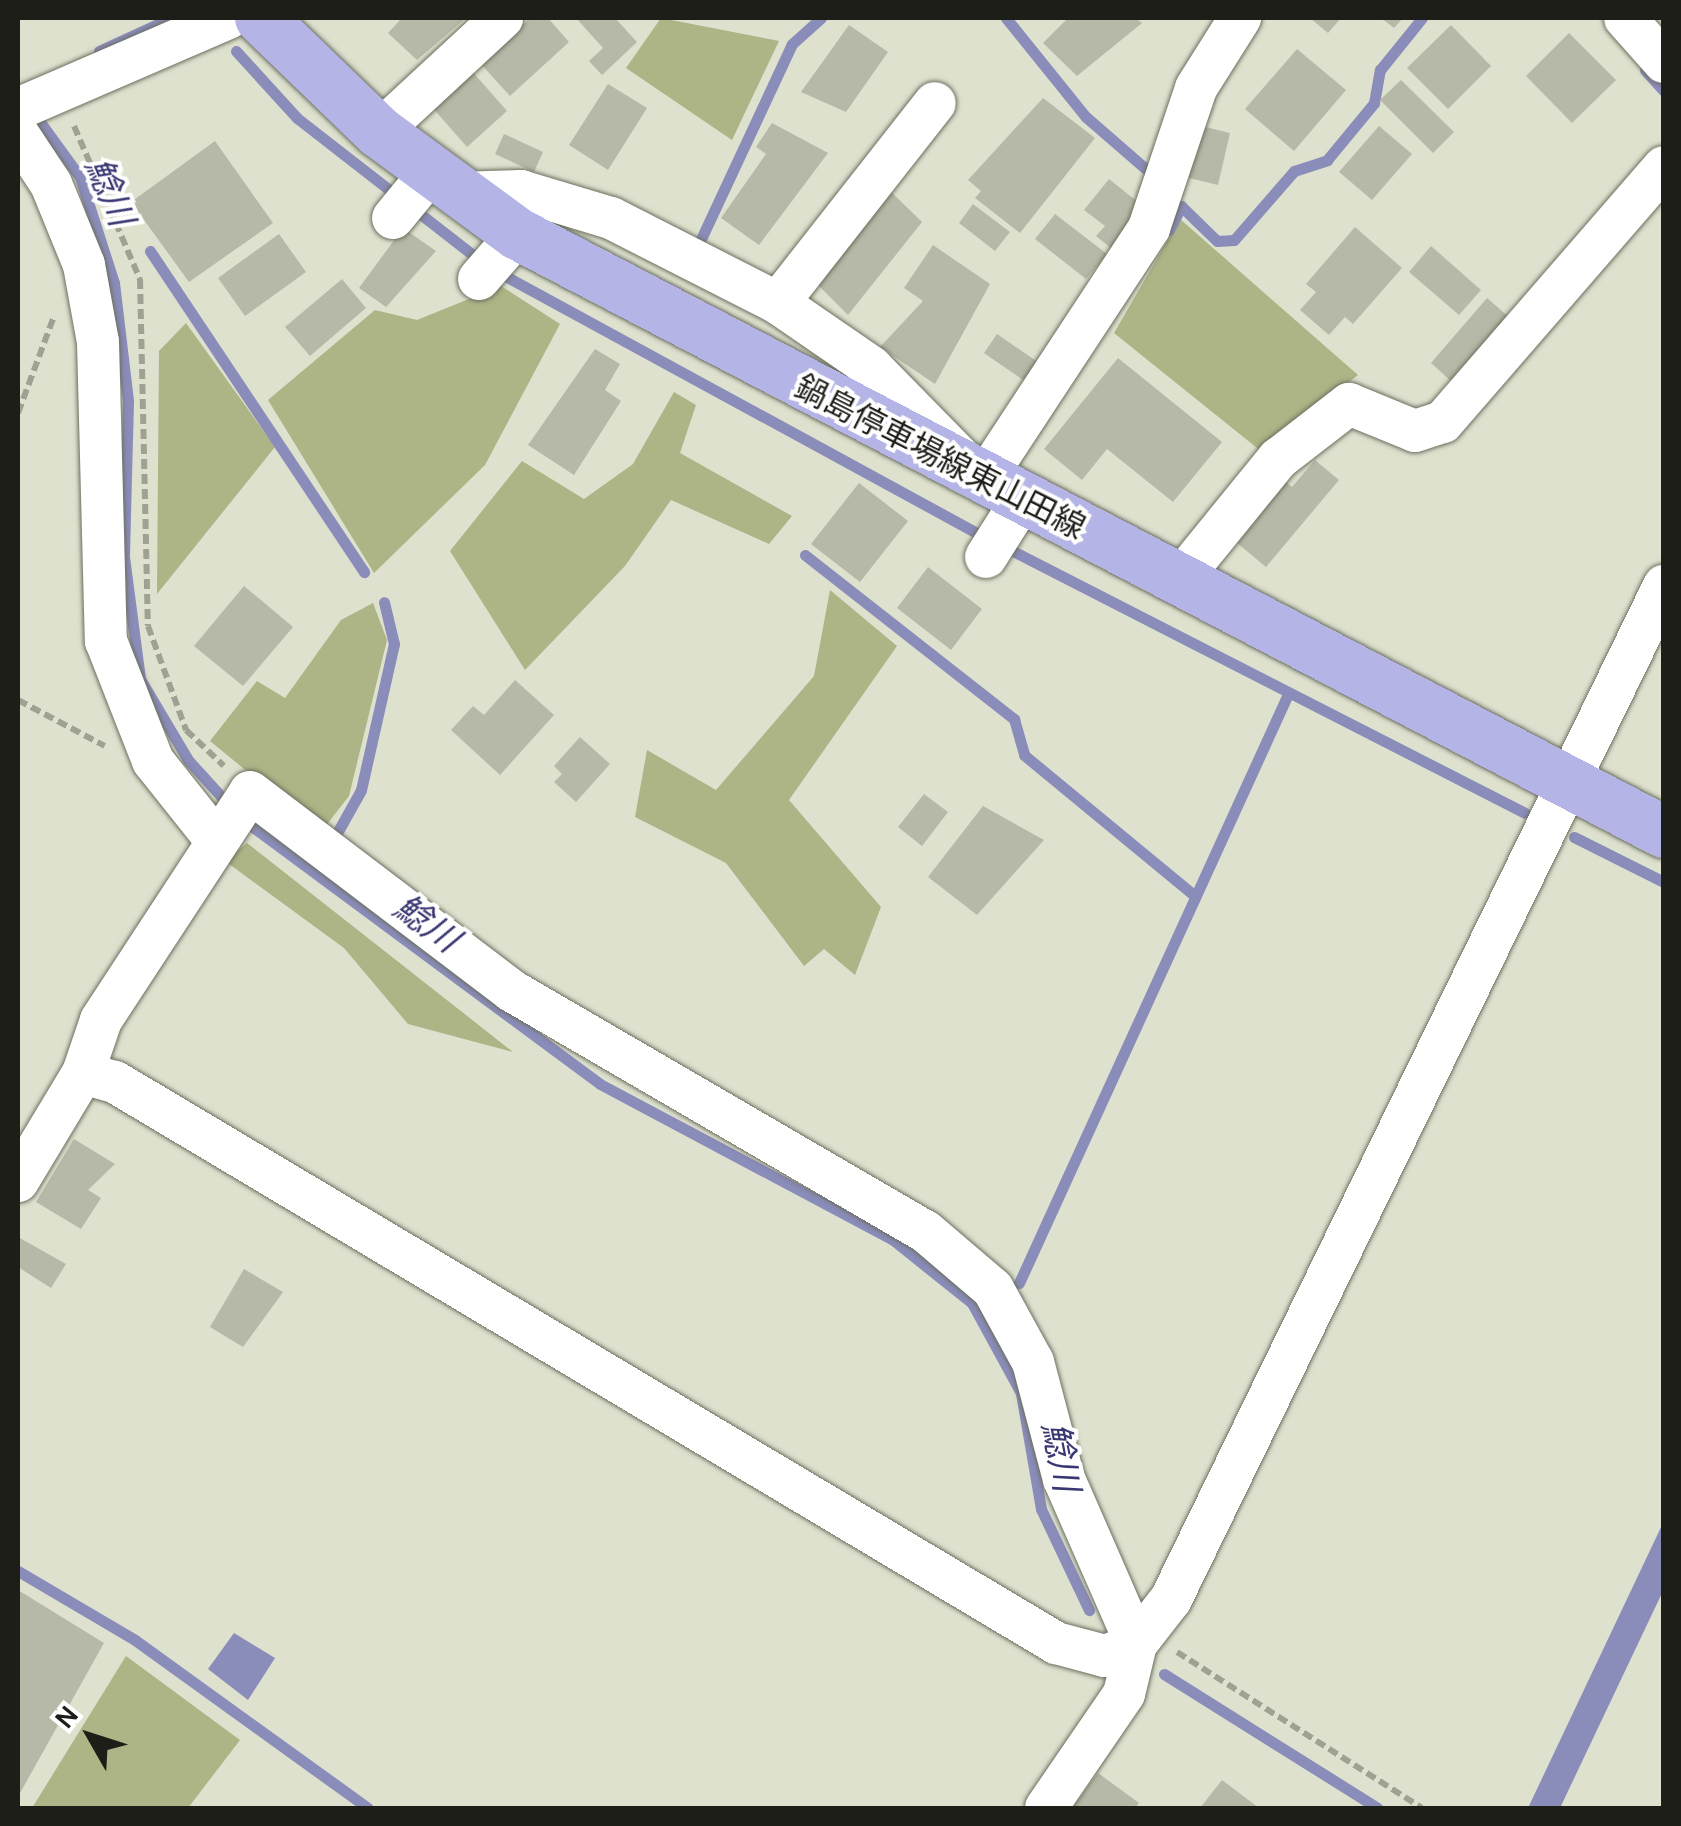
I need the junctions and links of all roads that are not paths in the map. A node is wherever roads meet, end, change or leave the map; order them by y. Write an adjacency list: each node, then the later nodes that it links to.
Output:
1 (228, 18): 8 (street)
2 (261, 18): 9 (main road, 鍋島停車場線東山田線)
3 (502, 18): 9 (street)
4 (1240, 18): 14 (street)
5 (1626, 18): 6 (street)
6 (1664, 62)
7 (935, 103): 13 (street)
8 (18, 109)
9 (379, 132): 12 (main road, 鍋島停車場線東山田線)
10 (18, 134): 19 (street)
11 (1664, 168): 15 (street)
12 (423, 195): 13 (street); 14 (main road, 鍋島停車場線東山田線)
13 (778, 303): 14 (street)
14 (998, 517): 15 (main road, 鍋島停車場線東山田線)
15 (1178, 582): 17 (main road, 鍋島停車場線東山田線)
16 (1664, 586): 17 (street)
17 (1570, 786): 18 (main road, 鍋島停車場線東山田線); 22 (street)
18 (1664, 832)
19 (215, 839): 20 (street); 22 (street)
20 (82, 1073): 21 (street); 22 (street)
21 (18, 1181)
22 (1152, 1646): 23 (street)
23 (1046, 1808)

